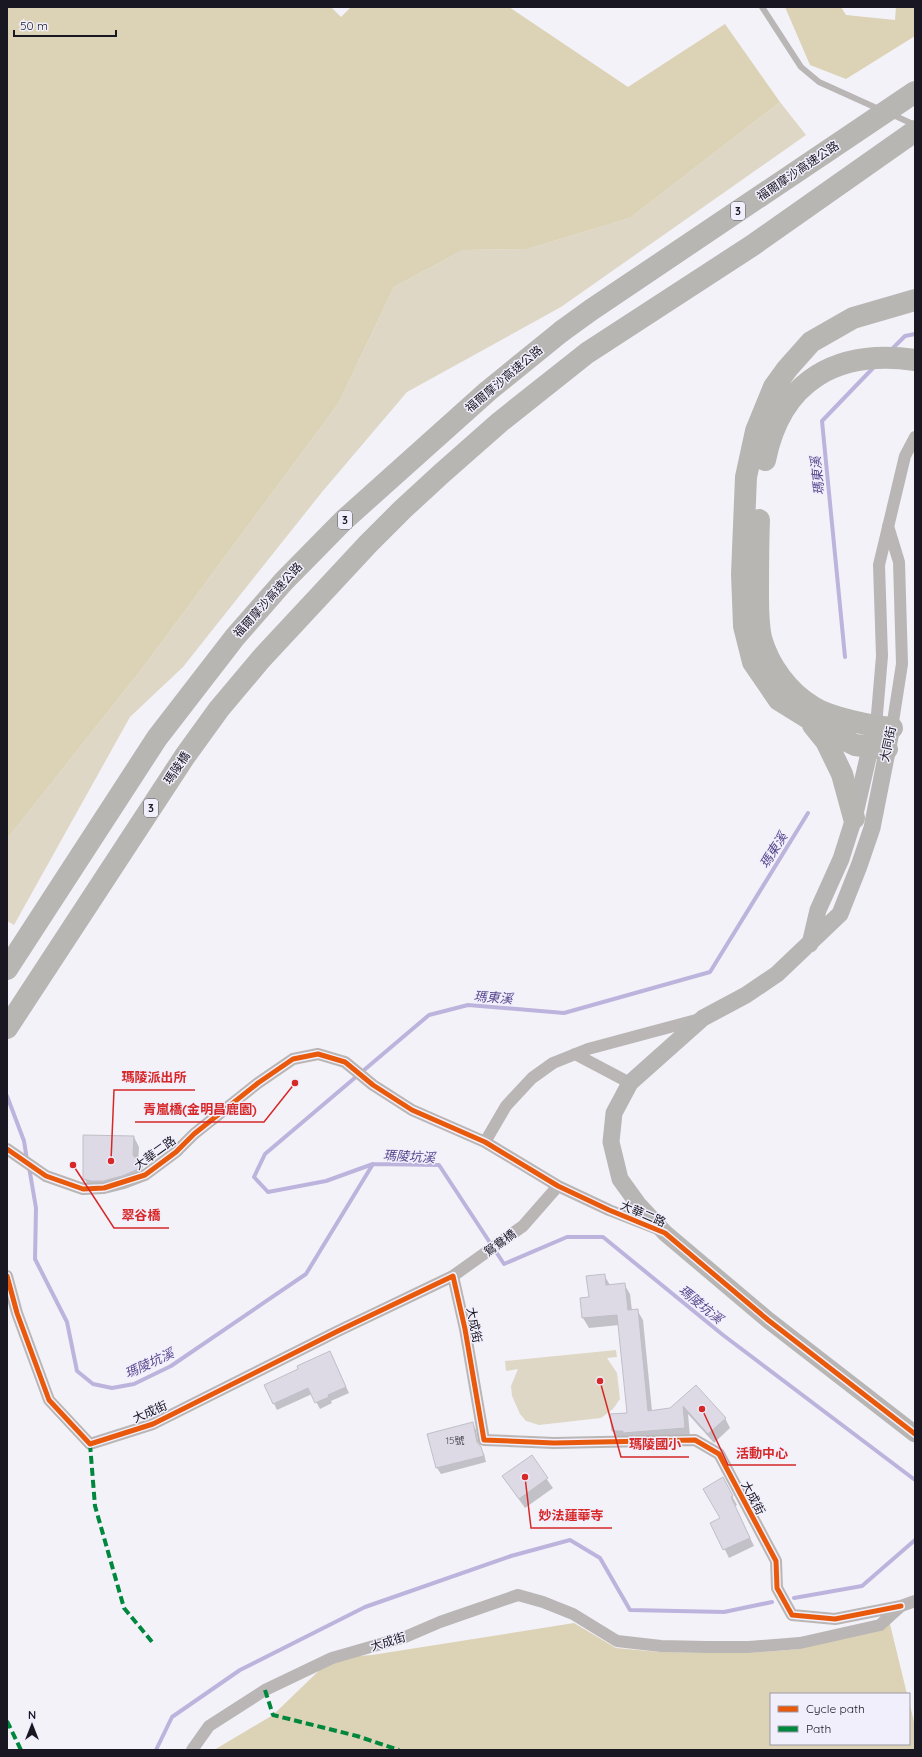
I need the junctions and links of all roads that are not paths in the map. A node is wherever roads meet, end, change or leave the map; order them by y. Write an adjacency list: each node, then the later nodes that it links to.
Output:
1 (762, 7): 3 (lane)
2 (915, 92): 14 (highway, 福爾摩沙高速公路 / 3, bridge)
3 (915, 125)
4 (915, 131): 16 (highway, 瑪陵橋 / 3)
5 (911, 301): 9 (highway)
6 (915, 360): 10 (highway)
7 (915, 437): 8 (street, 大同街)
8 (888, 526): 10 (street, 大同街); 10 (street, 大同街)
9 (808, 719): 11 (highway); 12 (highway)
10 (884, 727): 11 (street, 大同街)
11 (879, 749): 12 (street, 大同街); 13 (street, 大同街)
12 (854, 818): 13 (street, 大同街)
13 (810, 945): 15 (street, 大同街)
14 (7, 969)
15 (703, 1018): 17 (street); 18 (street, 大同街)
16 (7, 1028)
17 (575, 1054): 18 (street); 19 (street)
18 (630, 1083): 22 (street)
19 (485, 1142): 20 (street, 大華二路); 21 (street, 大華二路)
20 (11, 1152)
21 (558, 1186): 22 (street, 大華二路); 23 (street, 鴛鴦橋)
22 (665, 1232): 26 (street, 大華二路)
23 (477, 1259): 25 (street, 大成街)
24 (7, 1276): 25 (street, 大成街)
25 (453, 1276): 28 (street, 大成街)
26 (915, 1434)
27 (915, 1601): 28 (street, 大成街)
28 (901, 1606): 29 (street, 大成街)
29 (192, 1750)

